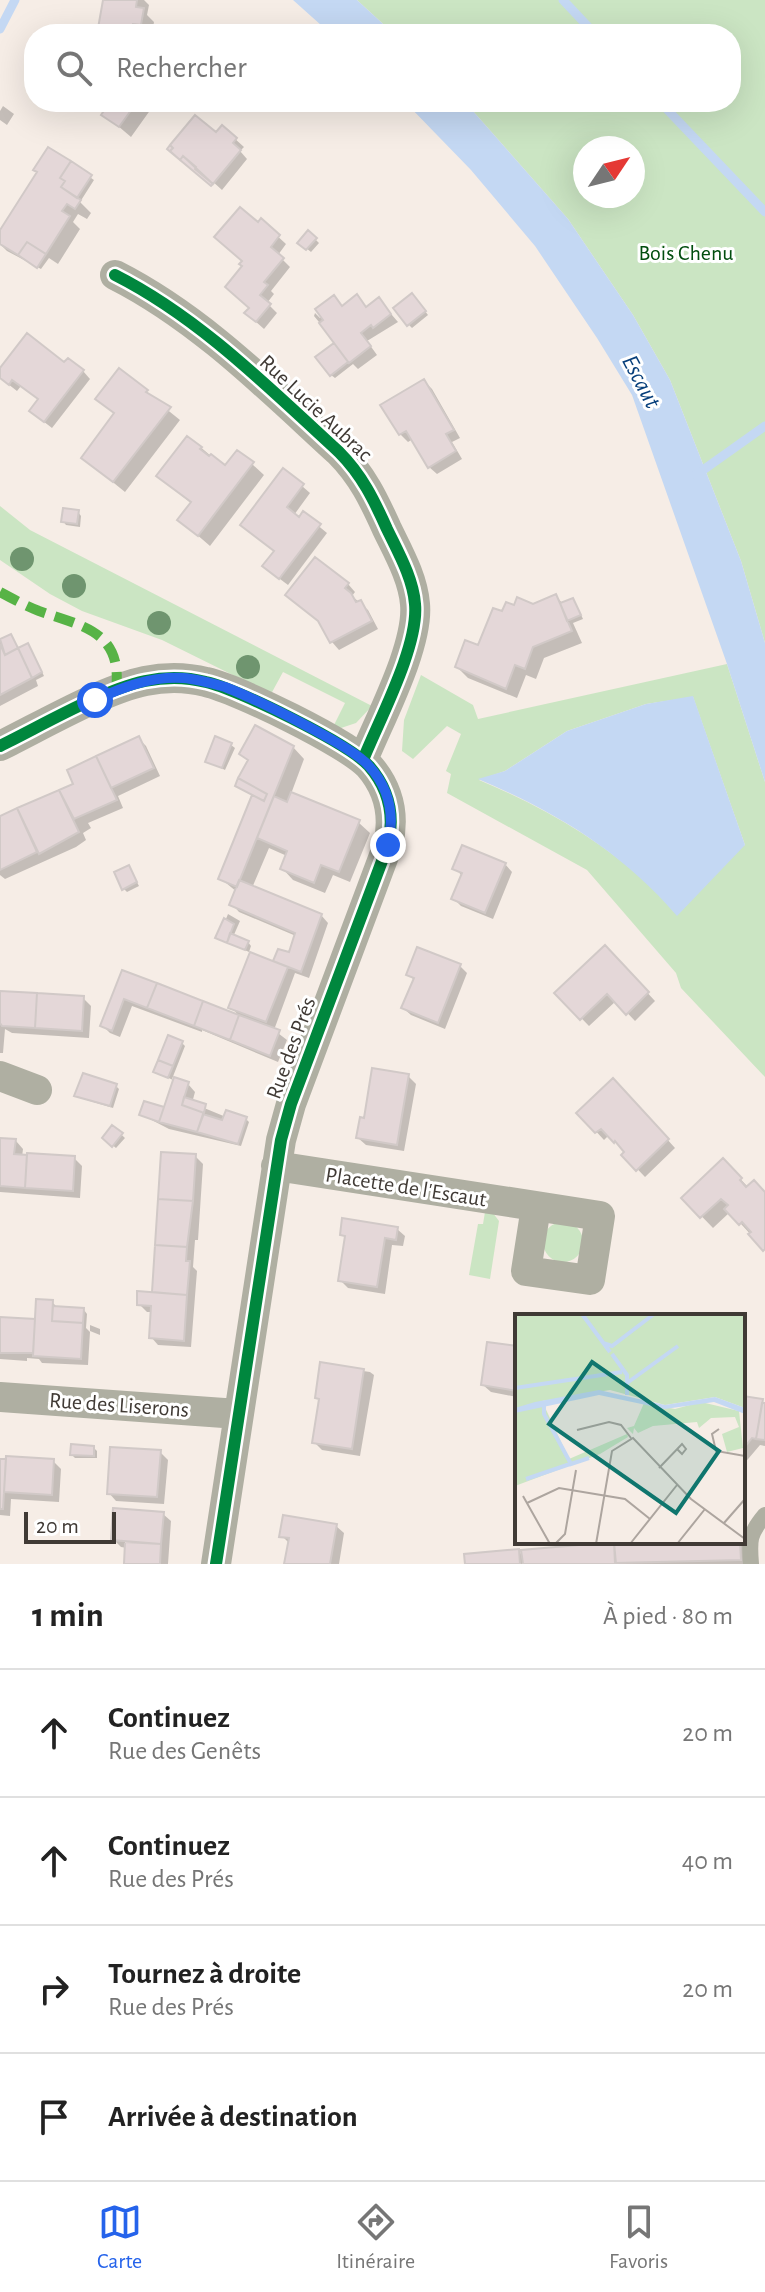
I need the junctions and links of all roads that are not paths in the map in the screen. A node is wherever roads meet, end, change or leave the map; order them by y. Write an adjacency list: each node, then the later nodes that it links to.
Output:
1 (115, 275): 3 (street, Rue Lucie Aubrac)
2 (0, 746): 3 (street, Rue des Prés)
3 (363, 760): 6 (street, Rue des Prés)
4 (0, 1076): 5 (street)
5 (37, 1090)
6 (276, 1166): 7 (street, Placette de l'Escaut); 9 (street, Rue des Prés)
7 (536, 1207)
8 (0, 1397): 9 (street, Rue des Liserons)
9 (238, 1414): 11 (street, Rue des Prés)
10 (765, 1515): 12 (lane)
11 (216, 1564)
12 (751, 1564)

